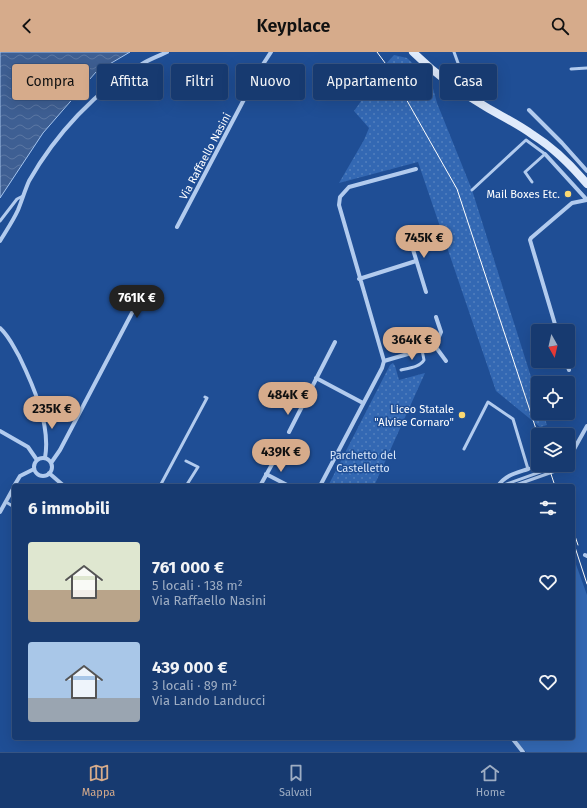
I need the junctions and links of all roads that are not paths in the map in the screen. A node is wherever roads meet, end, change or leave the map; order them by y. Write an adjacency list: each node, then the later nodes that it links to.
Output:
1 (167, 52): 15 (street)
2 (271, 52): 18 (street, Via Raffaello Nasini)
3 (413, 52): 13 (main road)
4 (454, 52): 5 (lane)
5 (458, 63)
6 (587, 68): 7 (lane)
7 (571, 69)
8 (529, 110): 11 (street)
9 (545, 154): 12 (lane); 14 (lane); 16 (street)
10 (416, 169): 22 (street)
11 (587, 171)
12 (532, 182)
13 (587, 184)
14 (472, 190)
15 (24, 194): 17 (lane); 20 (street)
16 (587, 200): 26 (street)
17 (0, 220)
18 (177, 226)
19 (407, 230): 21 (street)
20 (0, 242)
21 (416, 261): 22 (street); 24 (street)
22 (359, 279): 31 (street)
23 (144, 290): 46 (street)
24 (426, 292)
25 (436, 317): 29 (street)
26 (555, 324)
27 (0, 328): 43 (street)
28 (334, 342): 34 (street)
29 (435, 346): 30 (street); 32 (street)
30 (422, 350): 31 (street); 33 (lane)
31 (384, 361): 36 (street)
32 (446, 361)
33 (401, 370)
34 (316, 378): 36 (street); 39 (street)
35 (205, 397): 56 (lane)
36 (363, 403): 60 (street)
37 (587, 426): 40 (street)
38 (0, 431): 44 (street)
39 (290, 432)
40 (575, 447)
41 (464, 448): 49 (lane)
42 (280, 450): 53 (street)
43 (45, 458): 44 (street); 46 (street)
44 (37, 460): 48 (street)
45 (186, 461): 57 (lane)
46 (51, 463): 52 (street)
47 (531, 468): 49 (lane)
48 (34, 469): 52 (street); 54 (street)
49 (528, 469): 61 (street)
50 (545, 472): 62 (lane)
51 (548, 472): 63 (lane)
52 (49, 473): 55 (street)
53 (266, 474): 58 (street); 59 (street)
54 (15, 484)
55 (62, 484)
56 (161, 484)
57 (187, 484)
58 (261, 484)
59 (285, 484)
60 (321, 484)
61 (501, 484)
62 (506, 484)
63 (518, 484)
64 (12, 490): 65 (street)
65 (6, 502): 66 (lane); 67 (street)
66 (12, 506)
67 (0, 511)
68 (514, 740): 69 (street)
69 (523, 752)

